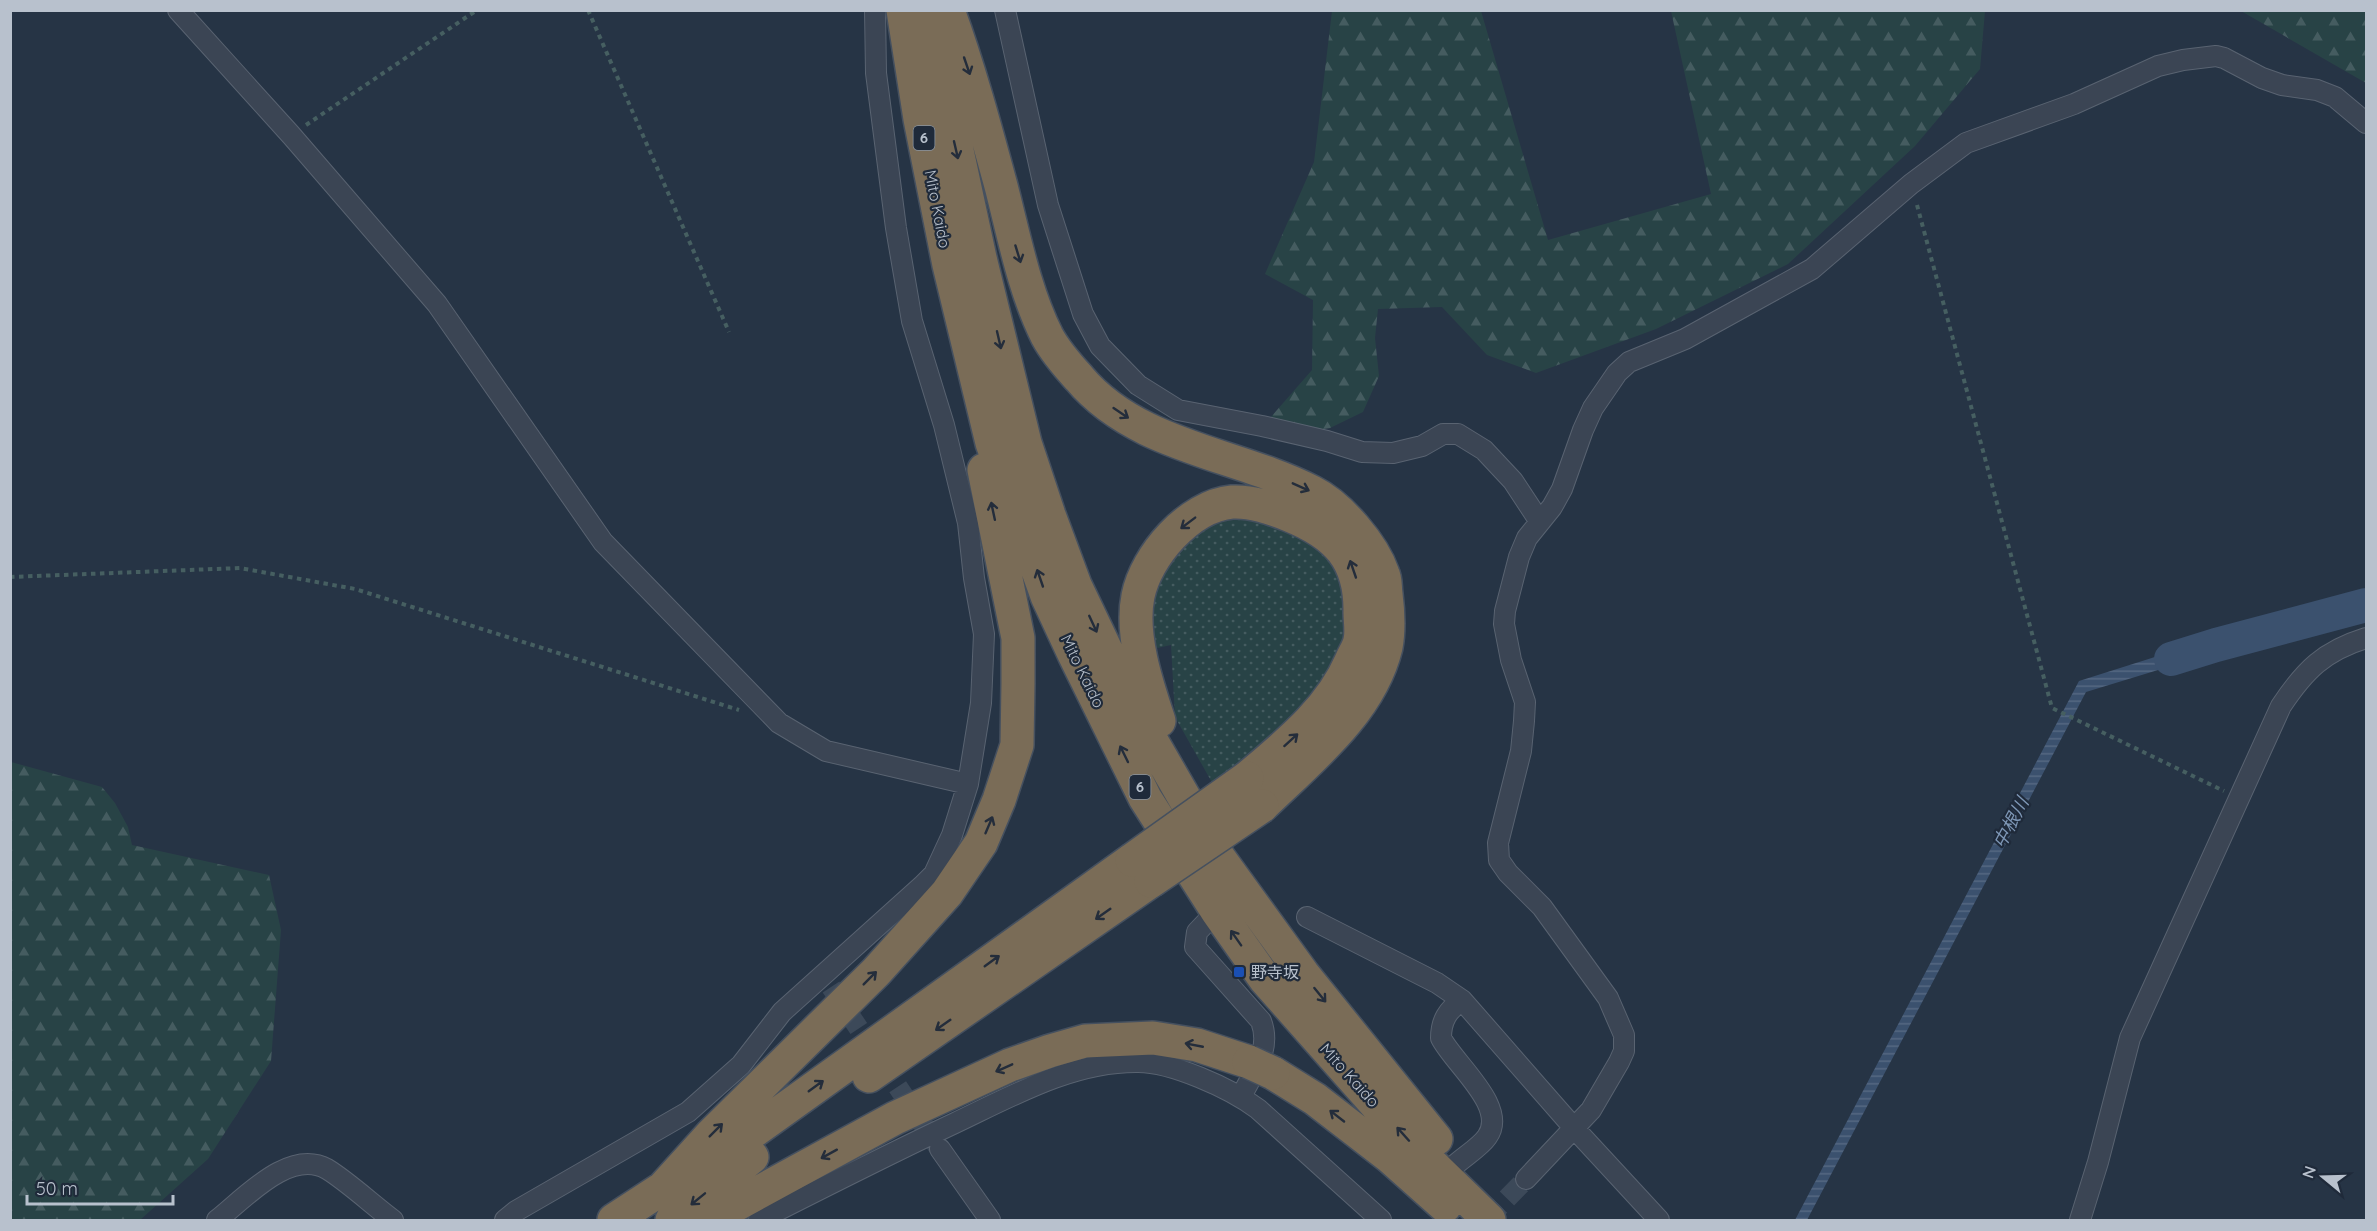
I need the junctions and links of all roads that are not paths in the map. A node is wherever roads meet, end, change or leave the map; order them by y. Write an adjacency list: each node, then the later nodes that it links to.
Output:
1 (178, 10): 11 (street)
2 (875, 10): 11 (street)
3 (903, 10): 8 (highway, Mito Kaido / 6)
4 (927, 10): 15 (highway, Mito Kaido / 6, one-way to 15)
5 (948, 10): 12 (highway, one-way to 12)
6 (1005, 10): 9 (street)
7 (2367, 123): 9 (street)
8 (949, 265): 14 (highway, Mito Kaido / 6, one-way to 8); 23 (highway, one-way to 8)
9 (1540, 522): 19 (street)
10 (2367, 638): 37 (street)
11 (968, 784): 26 (street)
12 (1254, 792): 13 (highway, bridge); 15 (highway, one-way to 15)
13 (1142, 870): 23 (highway, one-way to 13); 28 (highway, one-way to 28)
14 (1217, 911): 18 (street); 34 (highway, Mito Kaido / 6, one-way to 14)
15 (1260, 915): 21 (highway, Mito Kaido / 6, one-way to 21)
16 (1307, 917): 17 (street)
17 (1462, 1000): 19 (street); 21 (street)
18 (1241, 1097): 30 (street); 32 (street)
19 (1574, 1128): 22 (street); 36 (street)
20 (940, 1149): 31 (street)
21 (1455, 1164): 35 (highway, Mito Kaido / 6)
22 (1526, 1179)
23 (663, 1188): 27 (highway)
24 (217, 1221): 25 (street)
25 (393, 1221)
26 (505, 1221)
27 (614, 1221)
28 (672, 1221)
29 (708, 1221): 33 (highway, one-way to 29)
30 (759, 1221)
31 (990, 1221)
32 (1381, 1221)
33 (1462, 1221)
34 (1489, 1221)
35 (1508, 1221)
36 (1659, 1221)
37 (2080, 1221)

